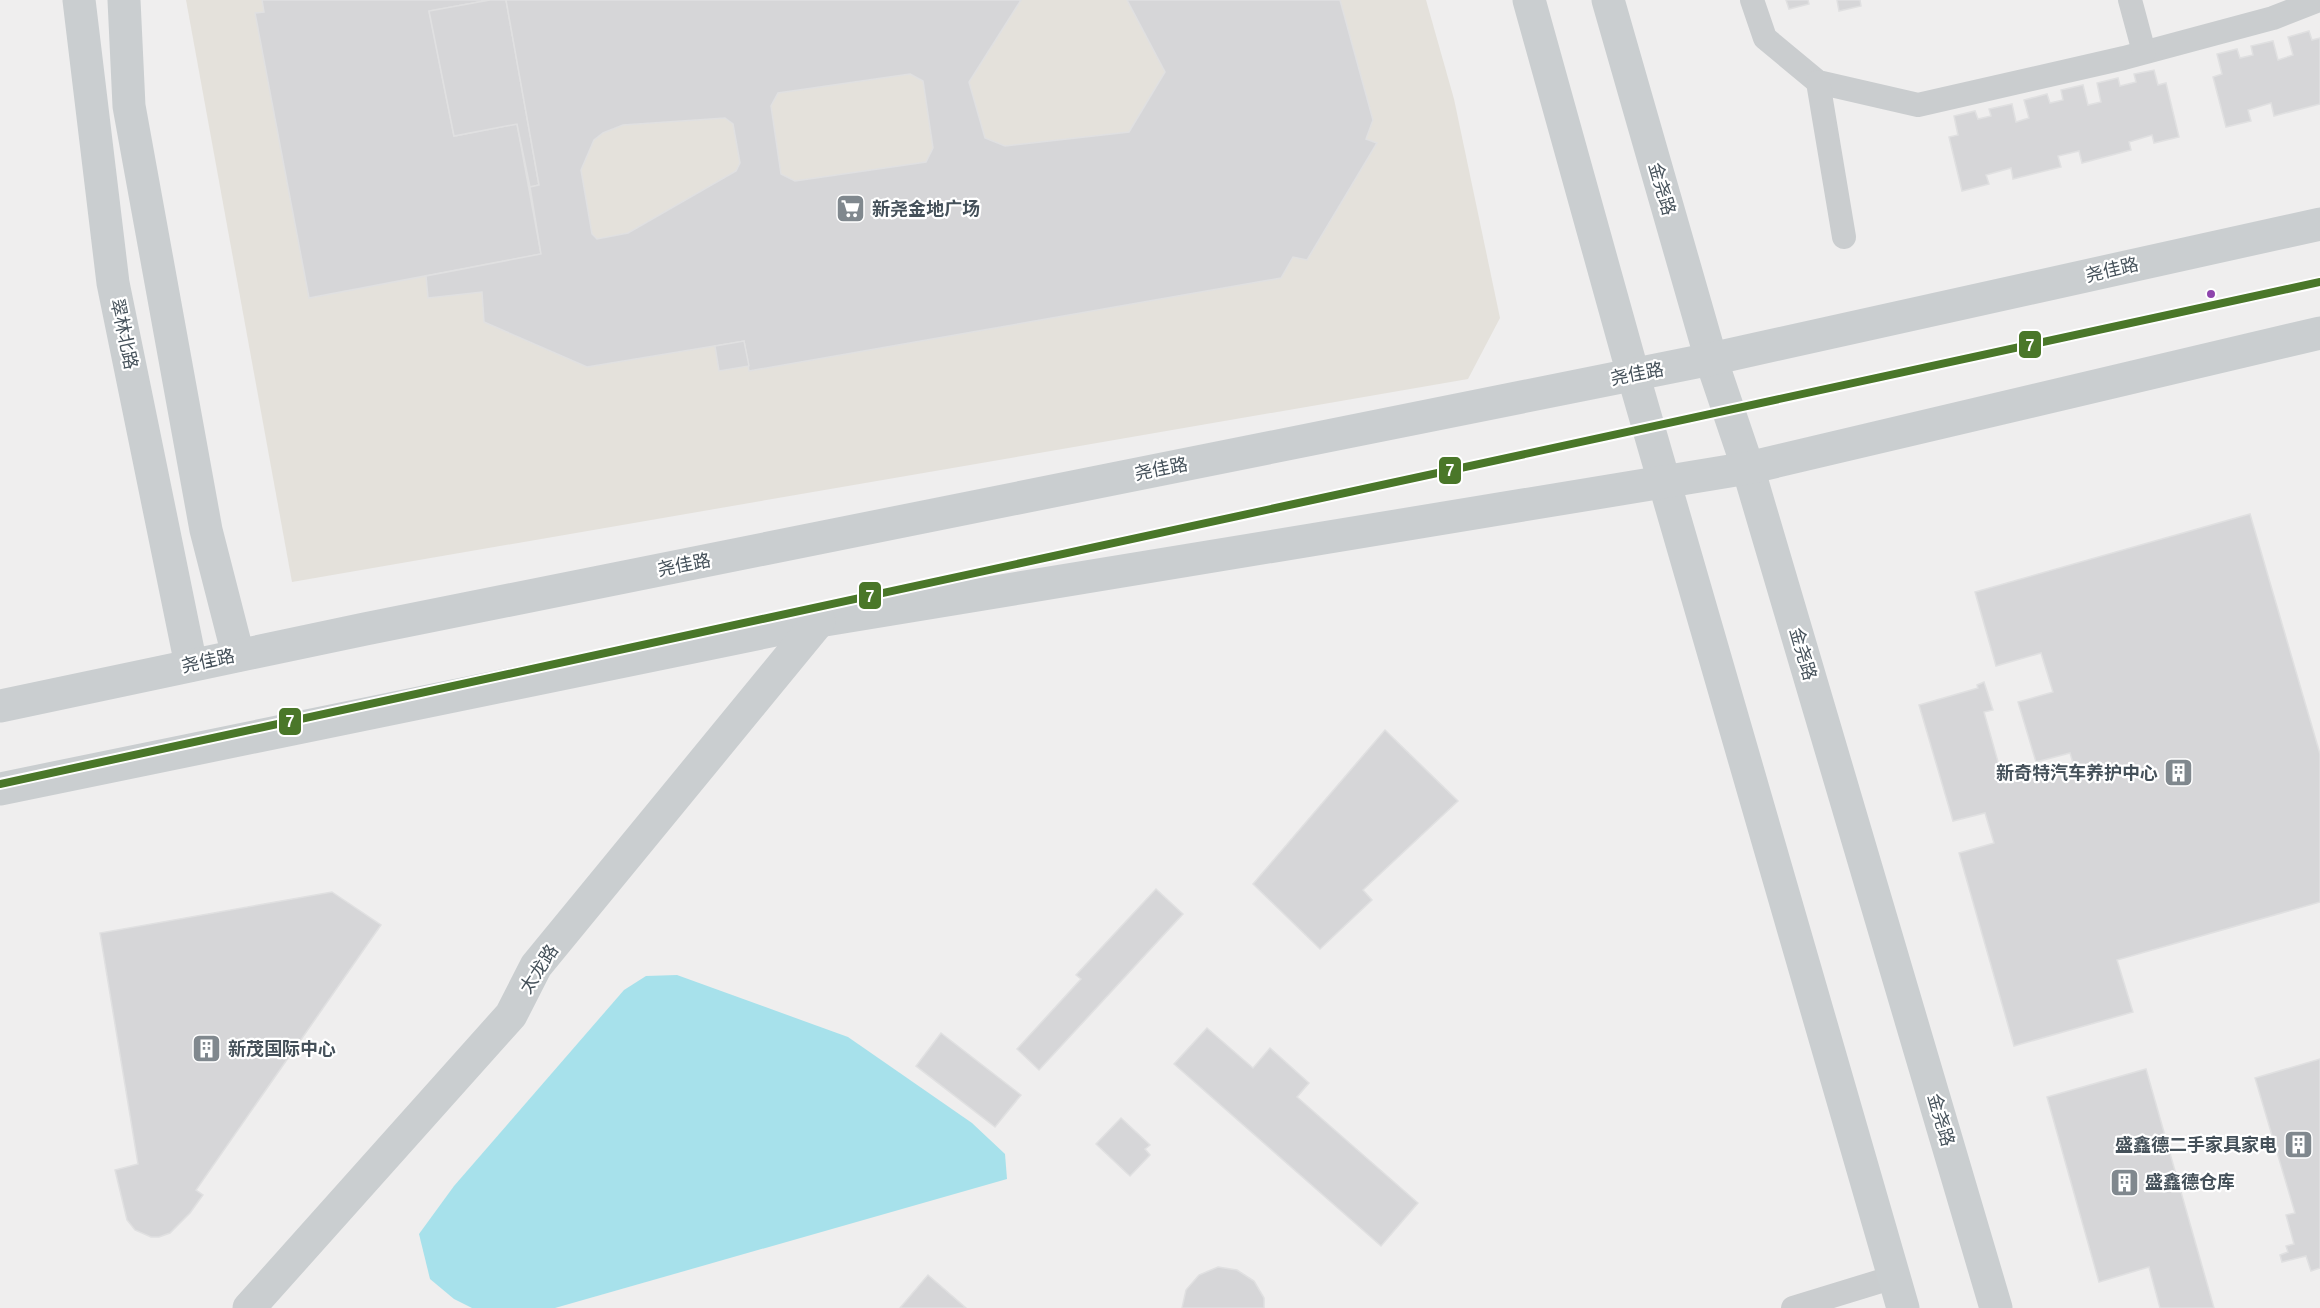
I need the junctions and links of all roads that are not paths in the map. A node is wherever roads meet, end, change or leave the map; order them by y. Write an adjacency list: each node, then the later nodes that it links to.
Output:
1 (79, 0): 19 (main road, 翠林北路)
2 (124, 0): 18 (main road)
3 (1529, 0): 14 (main road)
4 (1608, 0): 13 (main road, 金尧路)
5 (1752, 0): 9 (lane)
6 (2130, 0): 8 (lane)
7 (2319, 0): 8 (lane)
8 (2144, 52): 9 (lane)
9 (1818, 82): 11 (lane)
10 (2320, 224): 13 (main road, 尧佳路)
11 (1844, 237)
12 (2320, 333): 15 (main road)
13 (1711, 359): 14 (main road, 尧佳路); 15 (main road, 金尧路)
14 (1634, 374): 16 (main road); 18 (main road, 尧佳路)
15 (1748, 468): 16 (main road); 26 (main road, 金尧路)
16 (1665, 480): 17 (main road); 22 (main road)
17 (819, 621): 21 (main road); 23 (main road, 太龙路)
18 (238, 654): 19 (main road, 尧佳路)
19 (191, 665): 20 (main road, 尧佳路)
20 (0, 706)
21 (0, 789)
22 (1894, 1277): 24 (lane); 25 (main road)
23 (249, 1308)
24 (1793, 1308)
25 (1903, 1308)
26 (1996, 1308)

